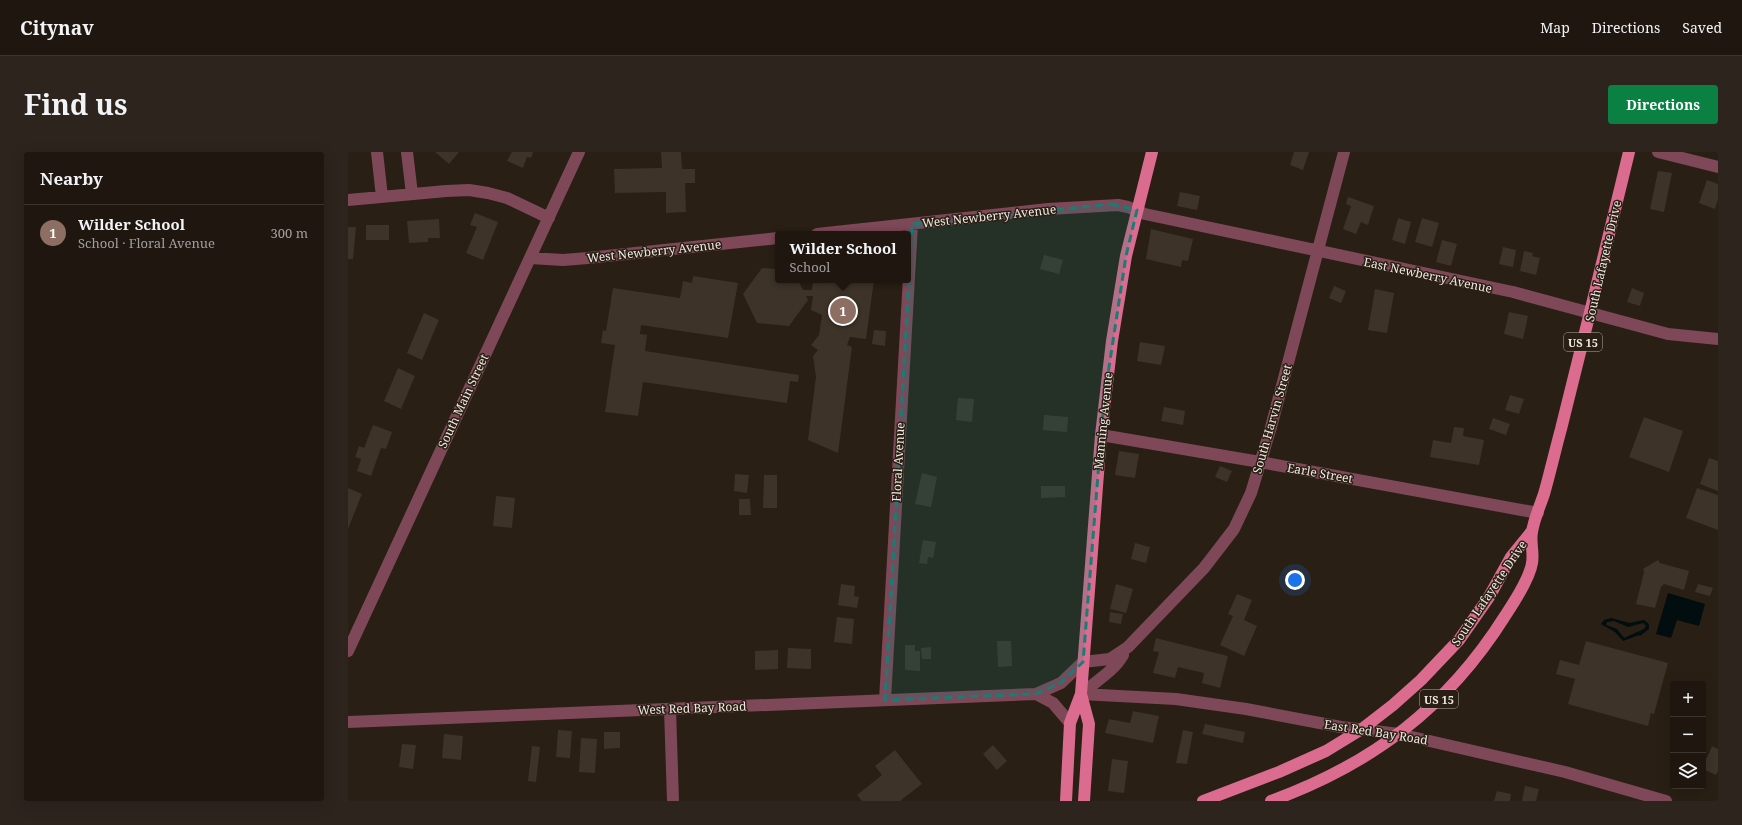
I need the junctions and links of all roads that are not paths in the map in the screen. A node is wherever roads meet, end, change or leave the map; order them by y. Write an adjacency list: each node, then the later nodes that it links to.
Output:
1 (377, 152): 10 (street)
2 (407, 152): 9 (street)
3 (579, 152): 13 (street, South Main Street)
4 (1152, 152): 12 (main road, Manning Avenue)
5 (1344, 152): 18 (street, South Harvin Street)
6 (1629, 152): 21 (main road, South Lafayette Drive / US 15)
7 (1658, 152): 8 (street)
8 (1718, 167)
9 (412, 194): 10 (street); 13 (street)
10 (382, 197): 11 (street)
11 (348, 200)
12 (1137, 210): 14 (street, West Newberry Avenue); 18 (street, East Newberry Avenue); 23 (main road, Manning Avenue)
13 (549, 218): 19 (street, South Main Street)
14 (912, 224): 15 (street, West Newberry Avenue); 17 (street, Floral Avenue)
15 (846, 231)
16 (775, 238): 19 (street, West Newberry Avenue)
17 (911, 242)
18 (1318, 251): 21 (street, East Newberry Avenue); 24 (street, South Harvin Street)
19 (530, 258): 28 (street, South Main Street)
20 (909, 283): 32 (street, Floral Avenue)
21 (1590, 313): 22 (street, East Newberry Avenue); 25 (main road, South Lafayette Drive / US 15)
22 (1718, 339)
23 (1101, 435): 24 (street, Earle Street); 29 (main road, Manning Avenue)
24 (1260, 462): 25 (street, Earle Street); 27 (street, South Harvin Street)
25 (1538, 513): 26 (main road, South Lafayette Drive / US 15)
26 (1532, 532): 36 (main road, South Lafayette Drive / US 15); 37 (main road, South Lafayette Drive / US 15)
27 (1128, 647): 29 (street, South Harvin Street); 31 (street, South Harvin Street)
28 (348, 651)
29 (1083, 662): 30 (street, West Red Bay Road); 31 (main road, Manning Avenue)
30 (1036, 694): 32 (street, West Red Bay Road); 35 (street)
31 (1081, 694): 35 (main road, Manning Avenue); 36 (street, East Red Bay Road); 40 (main road, Manning Avenue)
32 (885, 700): 33 (street, West Red Bay Road)
33 (670, 709): 34 (street, West Red Bay Road); 38 (street)
34 (348, 722)
35 (1070, 723): 39 (main road, Manning Avenue)
36 (1362, 729): 37 (street, East Red Bay Road); 41 (main road, South Lafayette Drive / US 15)
37 (1399, 734): 42 (main road, South Lafayette Drive / US 15); 43 (street, East Red Bay Road)
38 (673, 801)
39 (1066, 801)
40 (1084, 801)
41 (1205, 801)
42 (1271, 801)
43 (1666, 801)

